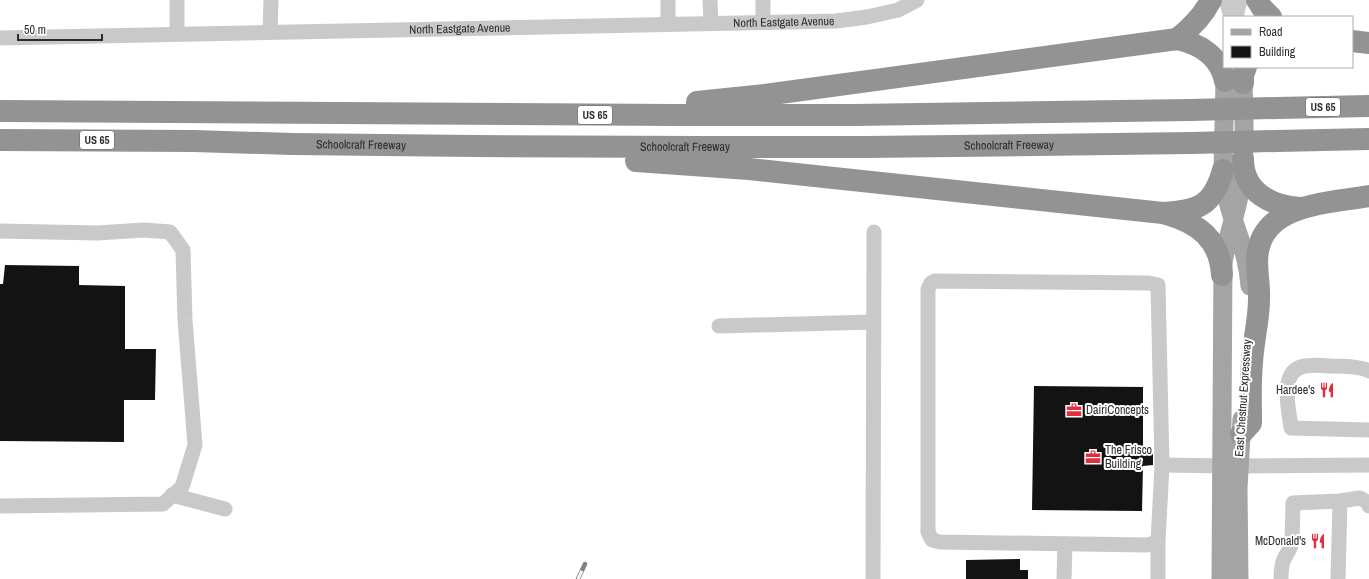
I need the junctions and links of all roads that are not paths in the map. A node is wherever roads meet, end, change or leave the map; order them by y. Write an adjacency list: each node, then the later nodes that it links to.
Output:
1 (176, 0): 18 (street)
2 (271, 0): 17 (street)
3 (668, 0): 16 (street)
4 (710, 0): 15 (street)
5 (763, 0): 14 (street)
6 (917, 0): 14 (street, North Eastgate Avenue)
7 (1211, 0): 20 (highway)
8 (1226, 0): 11 (street)
9 (1240, 0): 12 (street)
10 (1256, 0): 13 (highway)
11 (1231, 16)
12 (1236, 16)
13 (1270, 16)
14 (764, 22): 15 (street, North Eastgate Avenue)
15 (711, 23): 16 (street, North Eastgate Avenue)
16 (668, 24): 17 (street, North Eastgate Avenue)
17 (270, 32): 18 (street, North Eastgate Avenue)
18 (177, 34): 19 (street, North Eastgate Avenue)
19 (0, 38)
20 (1177, 40): 23 (highway); 26 (highway)
21 (1353, 41): 22 (highway)
22 (1369, 43)
23 (1236, 73): 30 (main road, East Chestnut Expressway); 31 (main road, East Chestnut Expressway)
24 (1369, 106): 26 (highway, US 65, bridge)
25 (0, 111): 26 (highway, US 65)
26 (460, 114)
27 (0, 140): 29 (highway, Schoolcraft Freeway / US 65)
28 (1369, 140): 29 (highway, Schoolcraft Freeway / US 65, bridge)
29 (475, 146): 34 (highway)
30 (1243, 158): 33 (highway); 35 (main road, East Chestnut Expressway)
31 (1223, 170): 34 (highway); 35 (main road, East Chestnut Expressway)
32 (1369, 196): 33 (highway)
33 (1300, 208): 43 (highway)
34 (1162, 213): 38 (highway)
35 (1233, 220): 38 (main road, East Chestnut Expressway); 43 (main road, East Chestnut Expressway)
36 (0, 231): 48 (street)
37 (874, 232): 39 (street)
38 (1222, 275): 46 (main road, East Chestnut Expressway)
39 (873, 322): 40 (street); 55 (street)
40 (719, 326)
41 (1369, 371): 42 (street)
42 (1369, 430)
43 (1241, 434): 46 (main road, East Chestnut Expressway)
44 (1162, 465): 46 (street); 53 (street); 54 (street)
45 (1369, 465): 46 (street)
46 (1230, 466): 47 (main road, East Chestnut Expressway)
47 (1230, 489): 58 (main road, East Chestnut Expressway); 59 (main road, East Chestnut Expressway)
48 (172, 495): 50 (street); 52 (street)
49 (1340, 501): 51 (street); 60 (street); 61 (street)
50 (0, 506)
51 (1369, 506)
52 (225, 509)
53 (1158, 542): 54 (street); 57 (street)
54 (1065, 544): 56 (street)
55 (873, 579)
56 (1064, 579)
57 (1158, 579)
58 (1221, 579)
59 (1239, 579)
60 (1281, 579)
61 (1338, 579)

